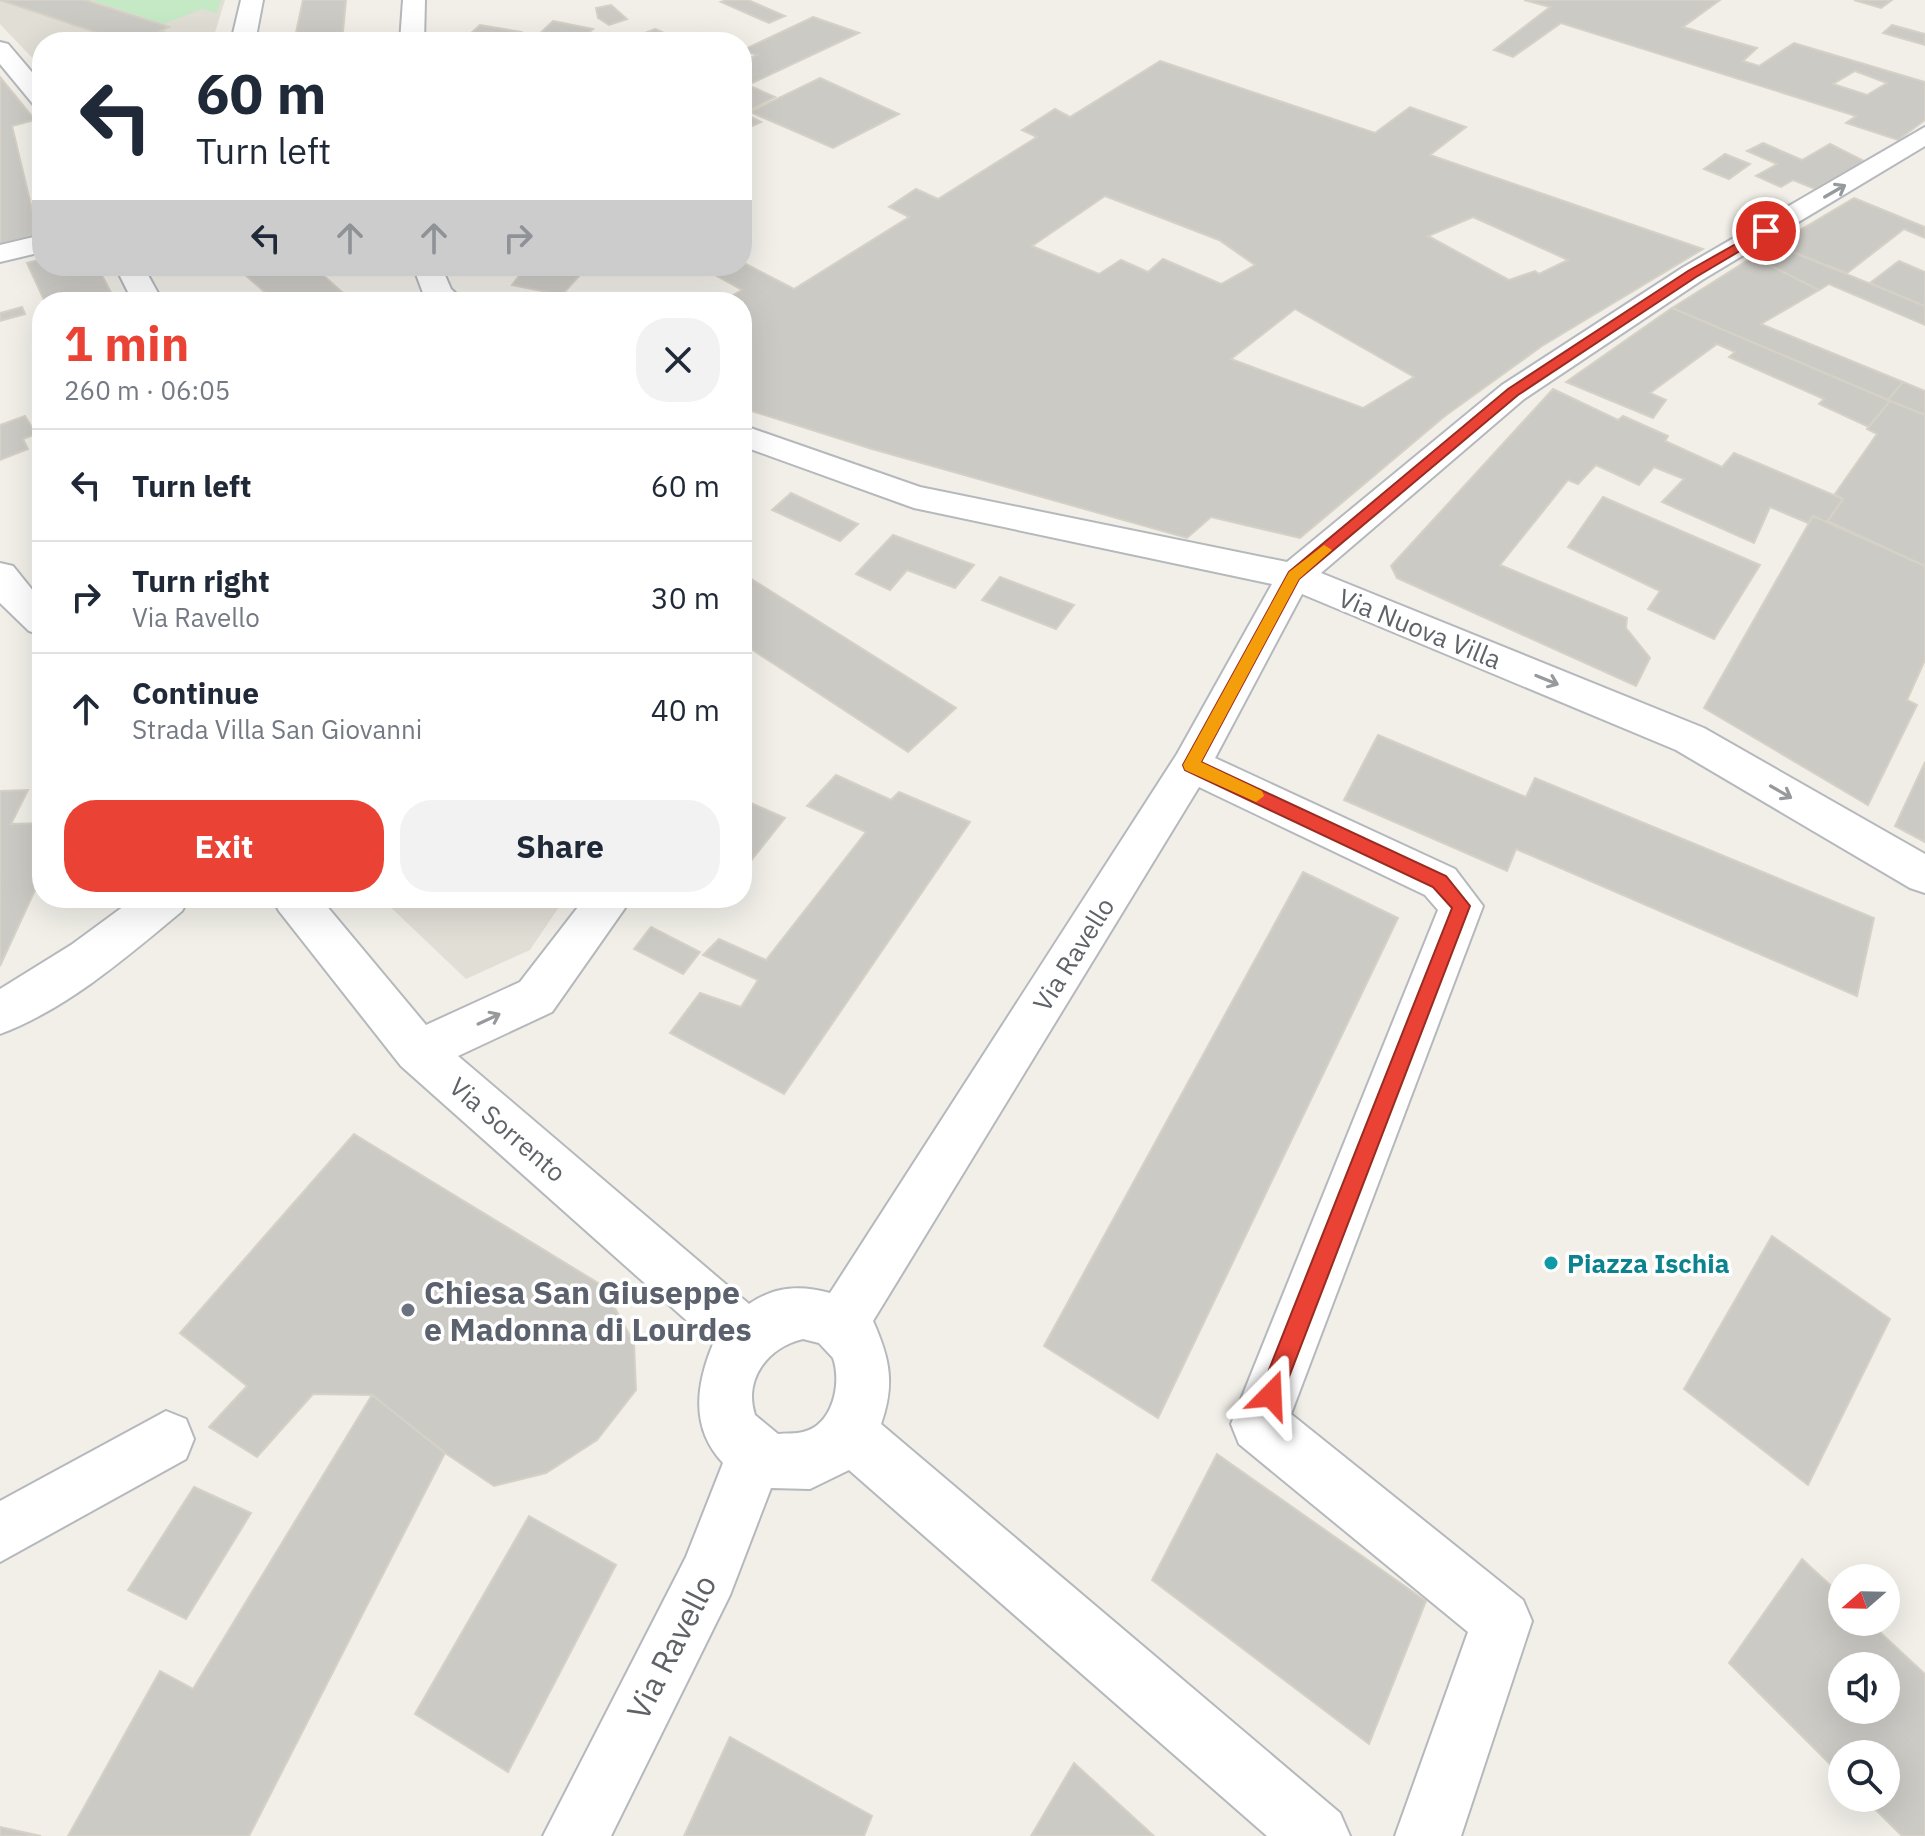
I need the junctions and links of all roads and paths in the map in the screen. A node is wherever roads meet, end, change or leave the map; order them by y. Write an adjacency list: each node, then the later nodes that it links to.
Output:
1 (252, 0): 3 (street)
2 (414, 0): 4 (street)
3 (245, 32)
4 (412, 32)
5 (0, 49): 6 (street)
6 (32, 87)
7 (1925, 135): 12 (street, one-way to 7)
8 (32, 246): 9 (street)
9 (0, 254)
10 (752, 439): 12 (street, Via Nuova Villa)
11 (0, 575): 13 (street)
12 (1294, 576): 14 (street, Via Ravello); 15 (street, Via Nuova Villa, one-way to 15)
13 (32, 614)
14 (1191, 765): 21 (street, Via Ravello); 29 (street)
15 (1925, 875)
16 (154, 908): 19 (street)
17 (302, 908): 20 (street, Via Sorrento)
18 (603, 908): 20 (street, one-way to 18)
19 (0, 1013)
20 (418, 1051): 22 (street, Via Sorrento)
21 (840, 1326): 22 (street); 23 (street)
22 (746, 1337): 25 (street)
23 (848, 1432): 25 (street); 28 (street)
24 (166, 1439): 26 (street)
25 (755, 1453): 27 (street, Via Ravello)
26 (0, 1533)
27 (576, 1836)
28 (1317, 1836)
29 (1428, 1836)

